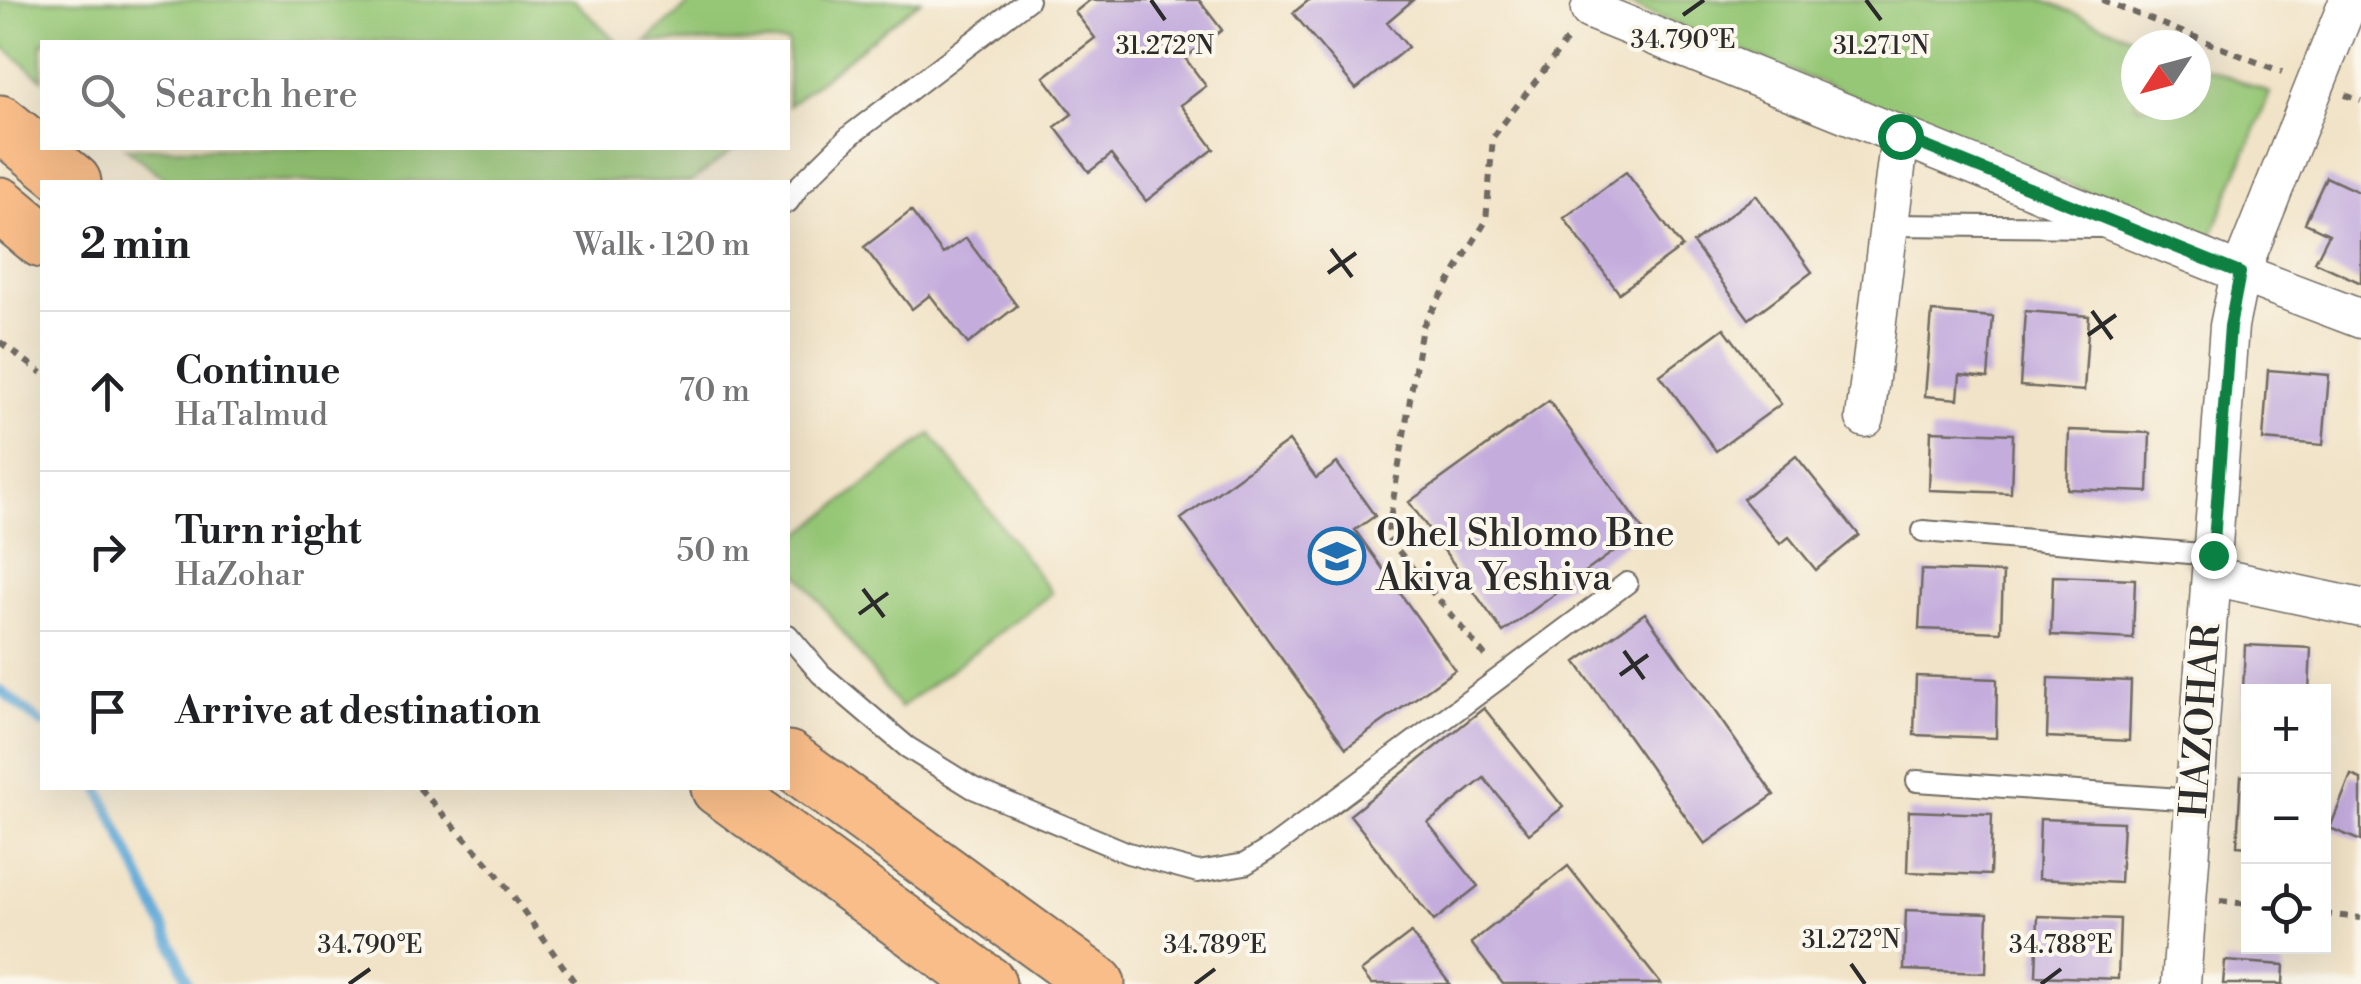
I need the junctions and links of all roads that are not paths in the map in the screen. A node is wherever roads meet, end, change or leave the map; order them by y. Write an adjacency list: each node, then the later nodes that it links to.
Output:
1 (1028, 0): 7 (lane)
2 (2349, 0): 12 (street, HAZOHAR)
3 (1592, 5): 5 (street)
4 (0, 123): 6 (main road)
5 (1900, 136): 9 (street); 10 (street)
6 (71, 180)
7 (790, 199)
8 (0, 205): 11 (main road)
9 (1889, 225): 10 (lane); 14 (street)
10 (2128, 227): 12 (street)
11 (40, 238)
12 (2240, 273): 13 (street); 16 (street, HAZOHAR)
13 (2361, 319)
14 (1865, 418)
15 (1923, 532): 16 (lane)
16 (2212, 566): 18 (street); 23 (street, HAZOHAR)
17 (1627, 583): 19 (lane)
18 (2361, 608)
19 (790, 637)
20 (790, 760): 25 (main road)
21 (1916, 780): 23 (lane)
22 (722, 790): 24 (main road)
23 (2195, 800): 26 (street, HAZOHAR)
24 (988, 984)
25 (1097, 984)
26 (2182, 984)

